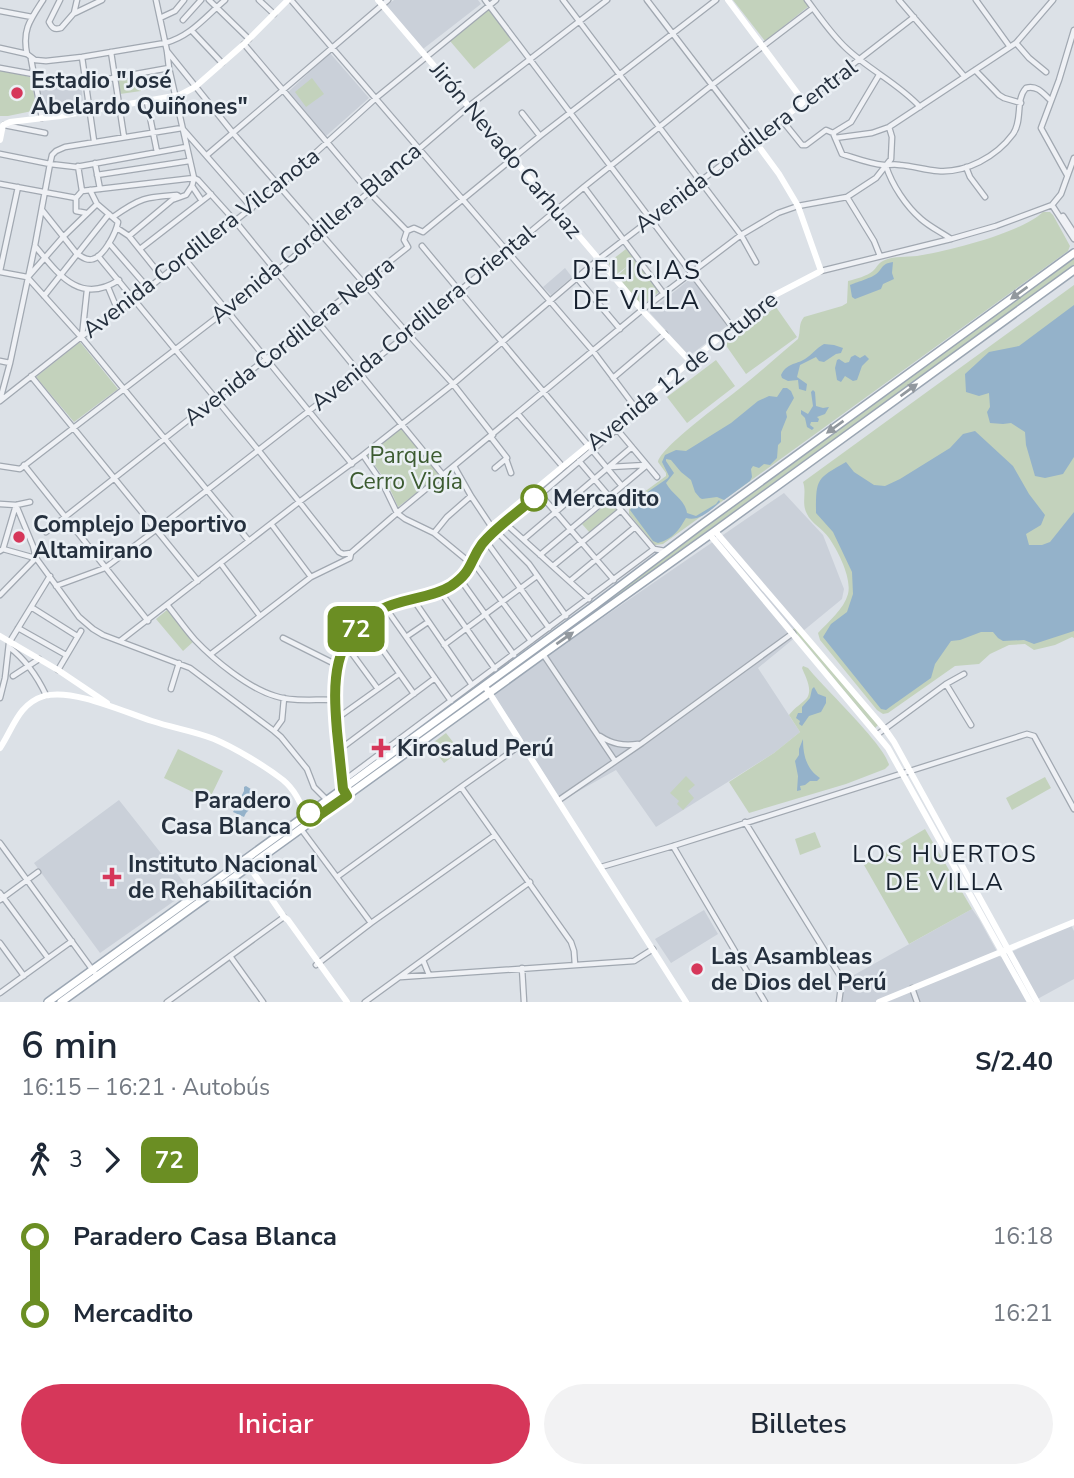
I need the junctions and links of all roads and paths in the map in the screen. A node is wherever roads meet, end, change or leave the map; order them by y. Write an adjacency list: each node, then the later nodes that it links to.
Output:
1 (43, 0): 30 (street)
2 (60, 0): 28 (street)
3 (77, 0): 28 (street)
4 (102, 0): 28 (street)
5 (156, 0): 32 (street)
6 (184, 0): 32 (street)
7 (201, 0): 33 (street)
8 (209, 0): 25 (street)
9 (225, 0): 25 (street)
10 (258, 0): 29 (street)
11 (290, 0): 29 (street); 44 (street)
12 (485, 0): 24 (street)
13 (496, 0): 24 (street, Avenida Cordillera Vilcanota)
14 (563, 0): 34 (street)
15 (607, 0): 34 (street, Avenida Cordillera Blanca)
16 (647, 0): 37 (street)
17 (716, 0): 37 (street, Avenida Cordillera Negra)
18 (728, 0): 41 (street)
19 (807, 0): 26 (street)
20 (899, 0): 31 (street)
21 (976, 0): 42 (street)
22 (1053, 0): 40 (street)
23 (383, 2): 44 (street); 48 (street, Jirón Nevado Carhuaz)
24 (489, 5): 48 (street, Avenida Cordillera Vilcanota); 50 (street)
25 (216, 7): 36 (street); 38 (street)
26 (813, 8): 41 (street, Avenida Cordillera Oriental); 51 (street)
27 (0, 11): 30 (street)
28 (74, 13)
29 (275, 14): 38 (street)
30 (32, 17): 47 (street)
31 (914, 17): 51 (street, Avenida Cordillera Central); 60 (street)
32 (160, 18): 39 (street)
33 (183, 20)
34 (579, 21): 50 (street, Avenida Cordillera Blanca); 58 (street)
35 (1074, 30): 68 (street)
36 (192, 31): 39 (street); 52 (street)
37 (673, 33): 58 (street, Avenida Cordillera Negra); 63 (street)
38 (246, 42): 52 (street); 65 (street)
39 (165, 43): 45 (street); 46 (street)
40 (1016, 43): 42 (street); 56 (street)
41 (763, 47): 63 (street, Avenida Cordillera Oriental); 70 (street)
42 (1010, 47): 55 (street)
43 (0, 48): 47 (street)
44 (331, 48): 65 (street); 67 (street)
45 (167, 51): 54 (street); 64 (street)
46 (111, 52): 49 (street); 61 (street)
47 (29, 56): 49 (street); 57 (street)
48 (426, 56): 67 (street, Avenida Cordillera Vilcanota); 73 (street, Jirón Nevado Carhuaz)
49 (82, 57): 62 (street)
50 (529, 58): 73 (street, Avenida Cordillera Blanca); 77 (street)
51 (860, 59): 59 (street); 70 (street, Avenida Cordillera Central)
52 (222, 63): 64 (street)
53 (0, 68): 57 (street)
54 (169, 68): 61 (street); 66 (street)
55 (975, 70): 60 (street); 71 (street)
56 (1046, 72)
57 (34, 75): 78 (street)
58 (619, 75): 77 (street, Avenida Cordillera Negra); 81 (street)
59 (879, 75): 74 (street); 87 (street)
60 (965, 77): 74 (street)
61 (115, 78): 62 (street); 72 (street)
62 (86, 83): 75 (street)
63 (712, 85): 81 (street, Avenida Cordillera Oriental); 91 (street)
64 (195, 87): 66 (street); 86 (street)
65 (283, 90): 86 (street); 93 (street)
66 (175, 97): 69 (street); 83 (street)
67 (376, 98): 93 (street, Avenida Cordillera Vilcanota); 95 (street)
68 (1051, 101): 71 (street); 109 (street)
69 (147, 102): 72 (street); 84 (street)
70 (804, 102): 79 (street, Avenida Cordillera Central)
71 (1021, 103): 107 (street)
72 (119, 106): 75 (street); 89 (street)
73 (469, 106): 95 (street, Avenida Cordillera Blanca); 100 (street, Jirón Nevado Carhuaz)
74 (920, 107): 82 (street)
75 (89, 111): 78 (street); 92 (street)
76 (522, 113): 88 (street)
77 (570, 113): 88 (street, Avenida Cordillera Negra); 106 (street)
78 (42, 118): 80 (street)
79 (781, 119): 87 (street); 91 (street, Avenida Cordillera Central)
80 (4, 125): 85 (street); 90 (street)
81 (659, 127): 106 (street, Avenida Cordillera Oriental); 111 (street)
82 (889, 127): 87 (street); 104 (street)
83 (182, 128): 84 (street); 94 (street); 98 (street)
84 (153, 132): 89 (street); 96 (street)
85 (45, 133)
86 (233, 133): 98 (street); 114 (street)
87 (832, 134): 104 (street)
88 (540, 136): 100 (street, Avenida Cordillera Negra)
89 (124, 137): 92 (street)
90 (0, 140)
91 (754, 140): 111 (street, Avenida Cordillera Central); 131 (street)
92 (94, 141): 103 (street)
93 (326, 143): 114 (street, Avenida Cordillera Vilcanota); 121 (street)
94 (186, 147): 96 (street); 101 (street)
95 (420, 148): 121 (street, Avenida Cordillera Blanca); 127 (street)
96 (157, 152): 102 (street)
97 (0, 154): 103 (street)
98 (207, 155): 132 (street)
99 (1074, 158): 109 (street)
100 (513, 159): 127 (street, Avenida Cordillera Negra); 134 (street, Jirón Nevado Carhuaz)
101 (189, 161): 108 (street); 110 (street)
102 (94, 163): 105 (street); 108 (street)
103 (50, 164): 105 (street); 120 (street)
104 (886, 165): 107 (street); 124 (street); 148 (street)
105 (78, 166): 119 (street)
106 (610, 166): 116 (street, Avenida Cordillera Oriental); 137 (street)
107 (966, 167): 125 (street)
108 (97, 175): 117 (street)
109 (1067, 175): 130 (street)
110 (194, 177): 113 (street); 117 (street); 122 (street)
111 (700, 181): 137 (street, Avenida Cordillera Central); 143 (street)
112 (0, 184): 115 (street)
113 (192, 186): 123 (street); 128 (street)
114 (280, 186): 132 (street, Avenida Cordillera Vilcanota); 141 (street)
115 (18, 187): 120 (street); 147 (street)
116 (584, 187): 134 (street, Avenida Cordillera Oriental); 150 (street)
117 (100, 189): 118 (street)
118 (90, 190): 119 (street); 129 (street)
119 (82, 191): 126 (street)
120 (45, 192): 126 (street); 133 (street)
121 (369, 192): 140 (street); 141 (street, Avenida Cordillera Blanca)
122 (211, 194): 128 (street); 138 (street)
123 (180, 197): 136 (street); 144 (street)
124 (848, 197): 131 (street); 159 (street)
125 (985, 197)
126 (76, 198): 135 (street)
127 (463, 199): 140 (street, Avenida Cordillera Negra); 155 (street)
128 (202, 201): 154 (street)
129 (97, 204): 135 (street); 136 (street)
130 (1053, 204): 142 (street); 148 (street, Avenida 12 de Octubre); 149 (street)
131 (798, 206): 143 (street); 166 (street)
132 (252, 208): 138 (street, Avenida Cordillera Vilcanota)
133 (42, 210): 145 (street); 152 (street)
134 (556, 210): 155 (street, Avenida Cordillera Oriental); 162 (street, Jirón Nevado Carhuaz)
135 (87, 213): 145 (street)
136 (111, 215): 139 (street); 157 (street)
137 (650, 219): 150 (street, Avenida Cordillera Central); 168 (street)
138 (235, 221): 161 (street, Avenida Cordillera Vilcanota); 167 (street)
139 (117, 228): 144 (street); 151 (street)
140 (407, 231): 174 (street, Avenida Cordillera Negra)
141 (320, 233): 167 (street, Avenida Cordillera Blanca); 174 (street)
142 (1074, 233)
143 (741, 235): 163 (street); 168 (street)
144 (129, 236): 154 (street)
145 (63, 237): 157 (street); 160 (street)
146 (0, 238): 147 (street)
147 (7, 239): 165 (street)
148 (951, 239): 159 (street, Avenida 12 de Octubre)
149 (1074, 239)
150 (623, 240): 162 (street, Avenida Cordillera Central); 179 (street)
151 (109, 243): 158 (street); 176 (street)
152 (35, 246): 160 (street); 170 (street)
153 (422, 246): 178 (street)
154 (140, 249): 171 (street)
155 (506, 251): 178 (street, Avenida Cordillera Oriental); 182 (street)
156 (1074, 253): 237 (main road, one-way to 237)
157 (78, 254): 158 (street); 169 (street)
158 (99, 256): 173 (street)
159 (880, 256): 166 (street, Avenida 12 de Octubre)
160 (45, 258): 169 (street); 170 (street)
161 (184, 258): 171 (street, Avenida Cordillera Vilcanota); 183 (street)
162 (599, 259): 172 (street, Avenida Cordillera Central); 184 (street, Jirón Nevado Carhuaz)
163 (756, 262)
164 (1074, 270): 247 (main road, one-way to 164)
165 (0, 271): 170 (street)
166 (821, 271): 187 (street, Avenida 12 de Octubre)
167 (276, 272): 183 (street, Avenida Cordillera Blanca); 186 (street)
168 (690, 273): 179 (street); 187 (street)
169 (61, 275): 177 (street); 180 (street)
170 (27, 277): 180 (street); 198 (street)
171 (162, 277): 176 (street, Avenida Cordillera Vilcanota)
172 (576, 278): 182 (street, Avenida Cordillera Central); 188 (street)
173 (119, 279): 175 (street); 181 (street)
174 (364, 283): 186 (street, Avenida Cordillera Negra); 189 (street)
175 (108, 287): 177 (street); 185 (street)
176 (148, 288): 181 (street, Avenida Cordillera Vilcanota)
177 (87, 290): 191 (street)
178 (460, 291): 189 (street, Avenida Cordillera Oriental); 192 (street)
179 (664, 294): 184 (street)
180 (44, 296): 191 (street)
181 (135, 299): 185 (street, Avenida Cordillera Vilcanota); 193 (street)
182 (549, 301): 192 (street, Avenida Cordillera Central); 194 (street)
183 (226, 309): 193 (street, Avenida Cordillera Blanca); 195 (street)
184 (642, 310): 188 (street); 190 (street, Jirón Nevado Carhuaz)
185 (118, 311): 191 (street, Avenida Cordillera Vilcanota)
186 (316, 320): 195 (street, Avenida Cordillera Negra); 199 (street)
187 (732, 327): 197 (street, Avenida 12 de Octubre)
188 (620, 329): 194 (street)
189 (408, 334): 199 (street, Avenida Cordillera Oriental); 202 (street)
190 (665, 334): 197 (street, Jirón Nevado Carhuaz); 201 (street)
191 (82, 337): 200 (street, Avenida Cordillera Vilcanota); 203 (street)
192 (502, 343): 202 (street, Avenida Cordillera Central); 204 (street)
193 (175, 349): 203 (street, Avenida Cordillera Blanca); 205 (street)
194 (593, 351): 201 (street); 204 (street)
195 (266, 359): 205 (street, Avenida Cordillera Negra); 208 (street)
196 (0, 361): 198 (street)
197 (690, 361): 207 (street, Avenida 12 de Octubre)
198 (10, 363): 206 (street)
199 (359, 373): 208 (street, Avenida Cordillera Oriental); 210 (street)
200 (32, 376): 206 (street, Avenida Cordillera Vilcanota); 211 (street)
201 (613, 378): 207 (street)
202 (453, 384): 210 (street, Avenida Cordillera Central); 213 (street)
203 (123, 389): 211 (street, Avenida Cordillera Blanca); 214 (street)
204 (544, 392): 209 (street); 216 (street)
205 (216, 398): 214 (street, Avenida Cordillera Negra); 217 (street)
206 (0, 401)
207 (635, 407): 212 (street, Avenida 12 de Octubre)
208 (308, 411): 217 (street, Avenida Cordillera Oriental); 221 (street)
209 (517, 414): 213 (street); 226 (street)
210 (402, 423): 218 (street, Avenida Cordillera Central); 230 (street)
211 (74, 427): 224 (street, Avenida Cordillera Blanca); 232 (street)
212 (615, 427): 215 (street); 216 (street, Avenida 12 de Octubre)
213 (492, 435): 219 (street); 225 (street)
214 (165, 438): 232 (street, Avenida Cordillera Negra); 235 (street)
215 (632, 447): 222 (street); 228 (street)
216 (589, 448): 220 (street, Avenida 12 de Octubre); 226 (street, Avenida 12 de Octubre); 228 (street)
217 (259, 451): 235 (street, Avenida Cordillera Oriental); 241 (street)
218 (363, 455): 221 (street, Avenida Cordillera Central); 246 (street)
219 (506, 459): 227 (street); 229 (street)
220 (579, 461): 233 (street); 236 (street, Avenida 12 de Octubre)
221 (352, 464): 241 (street, Avenida Cordillera Central)
222 (647, 465): 228 (street); 231 (street); 234 (street)
223 (0, 466): 224 (street)
224 (24, 466): 248 (street)
225 (454, 466): 230 (street); 238 (street)
226 (563, 467): 236 (street, Avenida 12 de Octubre)
227 (495, 468)
228 (608, 468): 233 (street); 234 (street)
229 (511, 473)
230 (443, 475): 246 (street)
231 (657, 477)
232 (114, 478): 248 (street, Avenida Cordillera Negra); 253 (street)
233 (595, 479): 239 (street); 245 (street)
234 (622, 486): 239 (street)
235 (207, 490): 253 (street, Avenida Cordillera Oriental); 260 (street)
236 (537, 492): 245 (street); 249 (street, Avenida 12 de Octubre); 252 (street, Avenida 12 de Octubre)
237 (744, 493): 247 (main road); 262 (main road)
238 (471, 496): 252 (street); 256 (street)
239 (610, 496): 244 (street); 254 (street)
240 (30, 502): 243 (street)
241 (299, 502): 250 (street, Avenida Cordillera Central); 266 (street)
242 (0, 504): 243 (street)
243 (16, 505): 263 (street); 268 (street)
244 (621, 510): 251 (street); 261 (street)
245 (555, 512): 254 (street); 259 (street)
246 (397, 513): 256 (street); 266 (street)
247 (737, 515): 257 (main road)
248 (64, 517): 255 (street, Avenida Cordillera Negra); 274 (street)
249 (505, 523): 252 (street, Avenida 12 de Octubre); 259 (street)
250 (272, 524): 260 (street, Avenida Cordillera Central); 277 (street)
251 (635, 527): 264 (street); 269 (street)
252 (494, 528): 258 (street, Avenida 12 de Octubre); 276 (street)
253 (157, 529): 274 (street, Avenida Cordillera Oriental); 280 (street)
254 (570, 529): 261 (street); 267 (street)
255 (46, 532)
256 (434, 533): 270 (street)
257 (713, 533): 271 (main road); 301 (street); 338 (street)
258 (484, 538): 270 (street, Avenida 12 de Octubre); 283 (street)
259 (524, 539): 267 (street)
260 (250, 541): 272 (street, Avenida Cordillera Central)
261 (582, 542): 269 (street); 273 (street)
262 (677, 543): 265 (main road); 271 (main road)
263 (1, 549): 268 (street)
264 (653, 549): 265 (street); 279 (street)
265 (666, 551): 326 (main road)
266 (351, 553): 277 (street)
267 (540, 555): 273 (street)
268 (36, 558): 275 (street); 285 (street)
269 (596, 559): 279 (street); 281 (street)
270 (470, 562): 278 (street, Avenida 12 de Octubre); 288 (street)
271 (671, 563): 312 (main road, one-way to 271)
272 (221, 564): 280 (street, Avenida Cordillera Central); 293 (street)
273 (553, 566): 281 (street)
274 (105, 568): 282 (street, Avenida Cordillera Oriental); 295 (street)
275 (50, 576): 282 (street); 290 (street)
276 (537, 576): 283 (street); 294 (street)
277 (310, 577): 293 (street)
278 (460, 579): 284 (street); 292 (street)
279 (614, 580): 287 (street)
280 (198, 581): 289 (street, Avenida Cordillera Central)
281 (570, 582): 287 (street)
282 (56, 586): 306 (street)
283 (521, 589): 288 (street); 299 (street)
284 (442, 594): 286 (street); 300 (street)
285 (0, 595)
286 (412, 598): 291 (street); 297 (street)
287 (589, 599): 294 (street)
288 (502, 602): 292 (street); 305 (street)
289 (168, 606): 295 (street, Avenida Cordillera Central); 310 (street)
290 (31, 607): 298 (street); 313 (street)
291 (385, 607): 296 (street); 303 (street)
292 (485, 615): 300 (street); 311 (street)
293 (260, 616): 310 (street)
294 (566, 616): 299 (street)
295 (148, 621): 306 (street, Avenida Cordillera Central)
296 (363, 622): 307 (street); 320 (street)
297 (428, 622): 303 (street); 309 (street)
298 (18, 628): 308 (street); 313 (street)
299 (550, 628): 305 (street)
300 (466, 629): 309 (street); 318 (street)
301 (793, 633): 341 (street); 343 (street)
302 (0, 636): 308 (street)
303 (406, 637): 323 (street)
304 (283, 638): 317 (street)
305 (531, 640): 311 (street)
306 (120, 641): 315 (street)
307 (345, 644): 317 (street); 327 (street)
308 (9, 645): 314 (street); 316 (street); 331 (street)
309 (444, 645): 325 (street)
310 (211, 654): 332 (street)
311 (514, 654): 318 (street)
312 (543, 654): 326 (main road); 340 (street)
313 (66, 655): 319 (street)
314 (39, 659): 316 (street); 319 (street)
315 (179, 663): 328 (street); 339 (street)
316 (29, 665): 322 (street); 330 (street)
317 (337, 665): 333 (street)
318 (495, 669): 326 (street)
319 (58, 670): 335 (street)
320 (399, 674): 327 (street); 329 (street)
321 (964, 674): 324 (street)
322 (13, 676)
323 (435, 678): 329 (street); 334 (street)
324 (946, 684): 337 (street); 338 (street)
325 (472, 685): 326 (street); 334 (street)
326 (485, 686): 344 (street); 350 (main road)
327 (378, 689): 336 (street)
328 (171, 690)
329 (414, 694): 346 (street)
330 (46, 695): 335 (street); 342 (street)
331 (0, 698)
332 (284, 698): 333 (street); 339 (street)
333 (334, 700): 336 (street)
334 (451, 701): 350 (street)
335 (111, 706): 354 (street)
336 (336, 719): 346 (street)
337 (971, 725)
338 (884, 729): 341 (street); 348 (street)
339 (274, 731): 351 (street)
340 (597, 733): 343 (street); 347 (street)
341 (877, 734): 348 (street)
342 (2, 738): 345 (street)
343 (642, 743): 347 (street)
344 (523, 744): 349 (street); 352 (street)
345 (0, 748)
346 (339, 750): 350 (street)
347 (615, 761): 352 (street)
348 (906, 773): 353 (street); 355 (street); 373 (street)
349 (461, 787): 357 (street); 363 (street)
350 (344, 789): 351 (main road); 354 (main road)
351 (328, 800): 354 (main road)
352 (559, 800): 361 (street)
353 (1074, 809)
354 (309, 818): 356 (main road); 360 (main road)
355 (745, 822): 359 (street); 396 (street)
356 (301, 829): 360 (main road); 363 (street)
357 (495, 835): 365 (street); 369 (street)
358 (0, 843): 364 (street)
359 (673, 846): 361 (street); 395 (street)
360 (246, 863): 367 (street); 380 (main road)
361 (601, 867): 372 (street)
362 (37, 872): 364 (street)
363 (337, 877): 369 (street)
364 (27, 880): 366 (street); 370 (street)
365 (530, 882): 376 (street); 378 (street)
366 (1, 897): 375 (street)
367 (284, 917): 374 (street); 377 (street)
368 (1074, 922): 373 (street)
369 (371, 923): 377 (street)
370 (72, 941): 375 (street); 380 (street)
371 (0, 943): 382 (street)
372 (653, 949): 378 (street); 394 (street)
373 (1004, 949): 384 (street); 385 (street)
374 (230, 956): 389 (street); 390 (street)
375 (48, 958): 382 (street)
376 (423, 960): 381 (street); 383 (street)
377 (317, 964): 391 (street)
378 (575, 965): 379 (street)
379 (522, 968): 381 (street); 393 (street)
380 (95, 973): 387 (main road); 388 (main road)
381 (429, 975): 383 (street)
382 (24, 976): 386 (street)
383 (401, 977): 392 (street)
384 (1025, 987): 399 (street); 400 (street)
385 (912, 988): 397 (street); 398 (street)
386 (0, 993)
387 (48, 1002)
388 (61, 1002)
389 (167, 1002)
390 (263, 1002)
391 (345, 1002)
392 (365, 1002)
393 (524, 1002)
394 (686, 1002)
395 (765, 1002)
396 (839, 1002)
397 (879, 1002)
398 (917, 1002)
399 (1030, 1002)
400 (1037, 1002)

